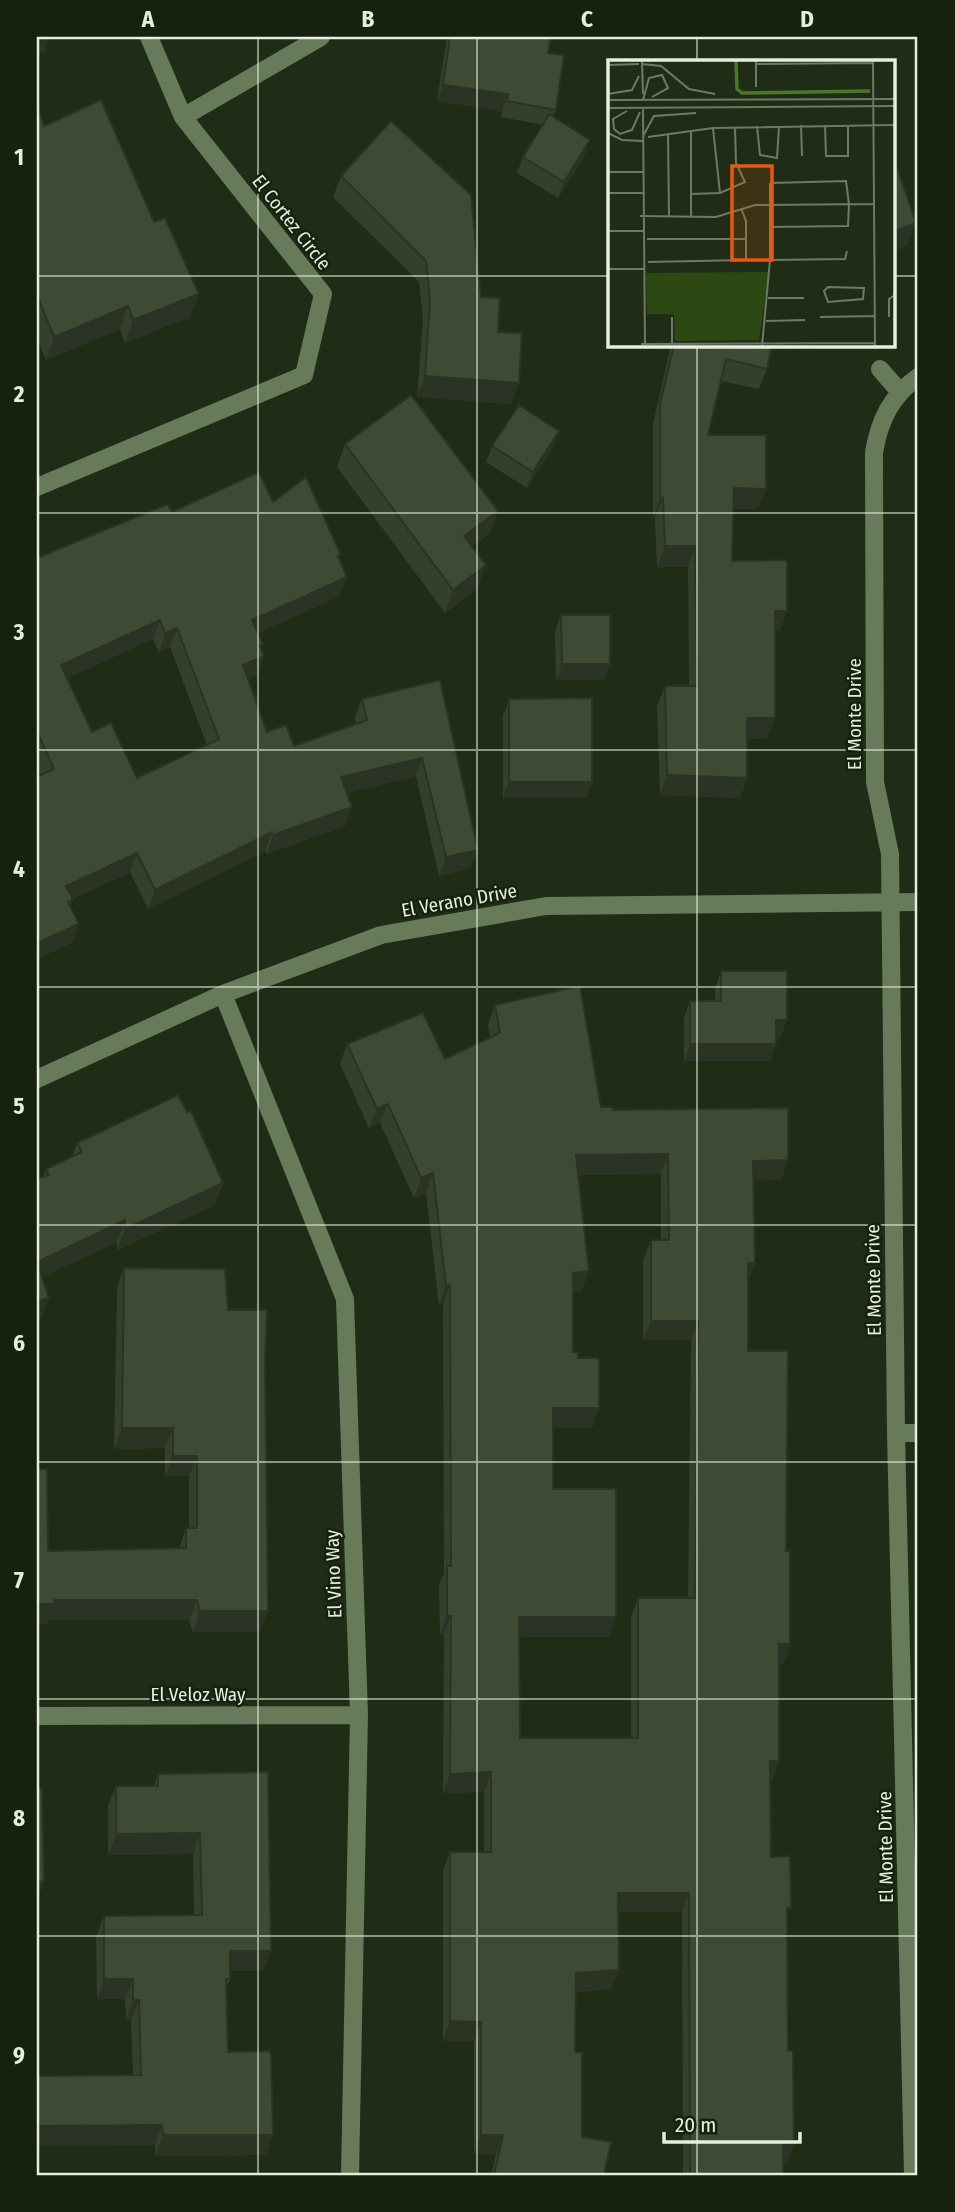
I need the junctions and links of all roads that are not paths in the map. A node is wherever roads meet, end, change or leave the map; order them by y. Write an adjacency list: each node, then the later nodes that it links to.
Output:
1 (149, 37): 3 (street, El Cortez Circle)
2 (321, 37): 3 (street)
3 (183, 117): 7 (street, El Cortez Circle)
4 (880, 369): 6 (street)
5 (918, 377): 6 (street, El Monte Drive)
6 (900, 392): 8 (street, El Monte Drive)
7 (37, 487)
8 (890, 902): 9 (street, El Verano Drive); 10 (street, El Verano Drive); 12 (street, El Monte Drive)
9 (918, 902)
10 (223, 994): 11 (street, El Verano Drive); 14 (street, El Vino Way)
11 (37, 1079)
12 (896, 1433): 13 (street); 17 (street, El Monte Drive)
13 (918, 1433)
14 (359, 1715): 15 (street, El Veloz Way); 16 (street, El Vino Way)
15 (37, 1716)
16 (350, 2175)
17 (913, 2175)

